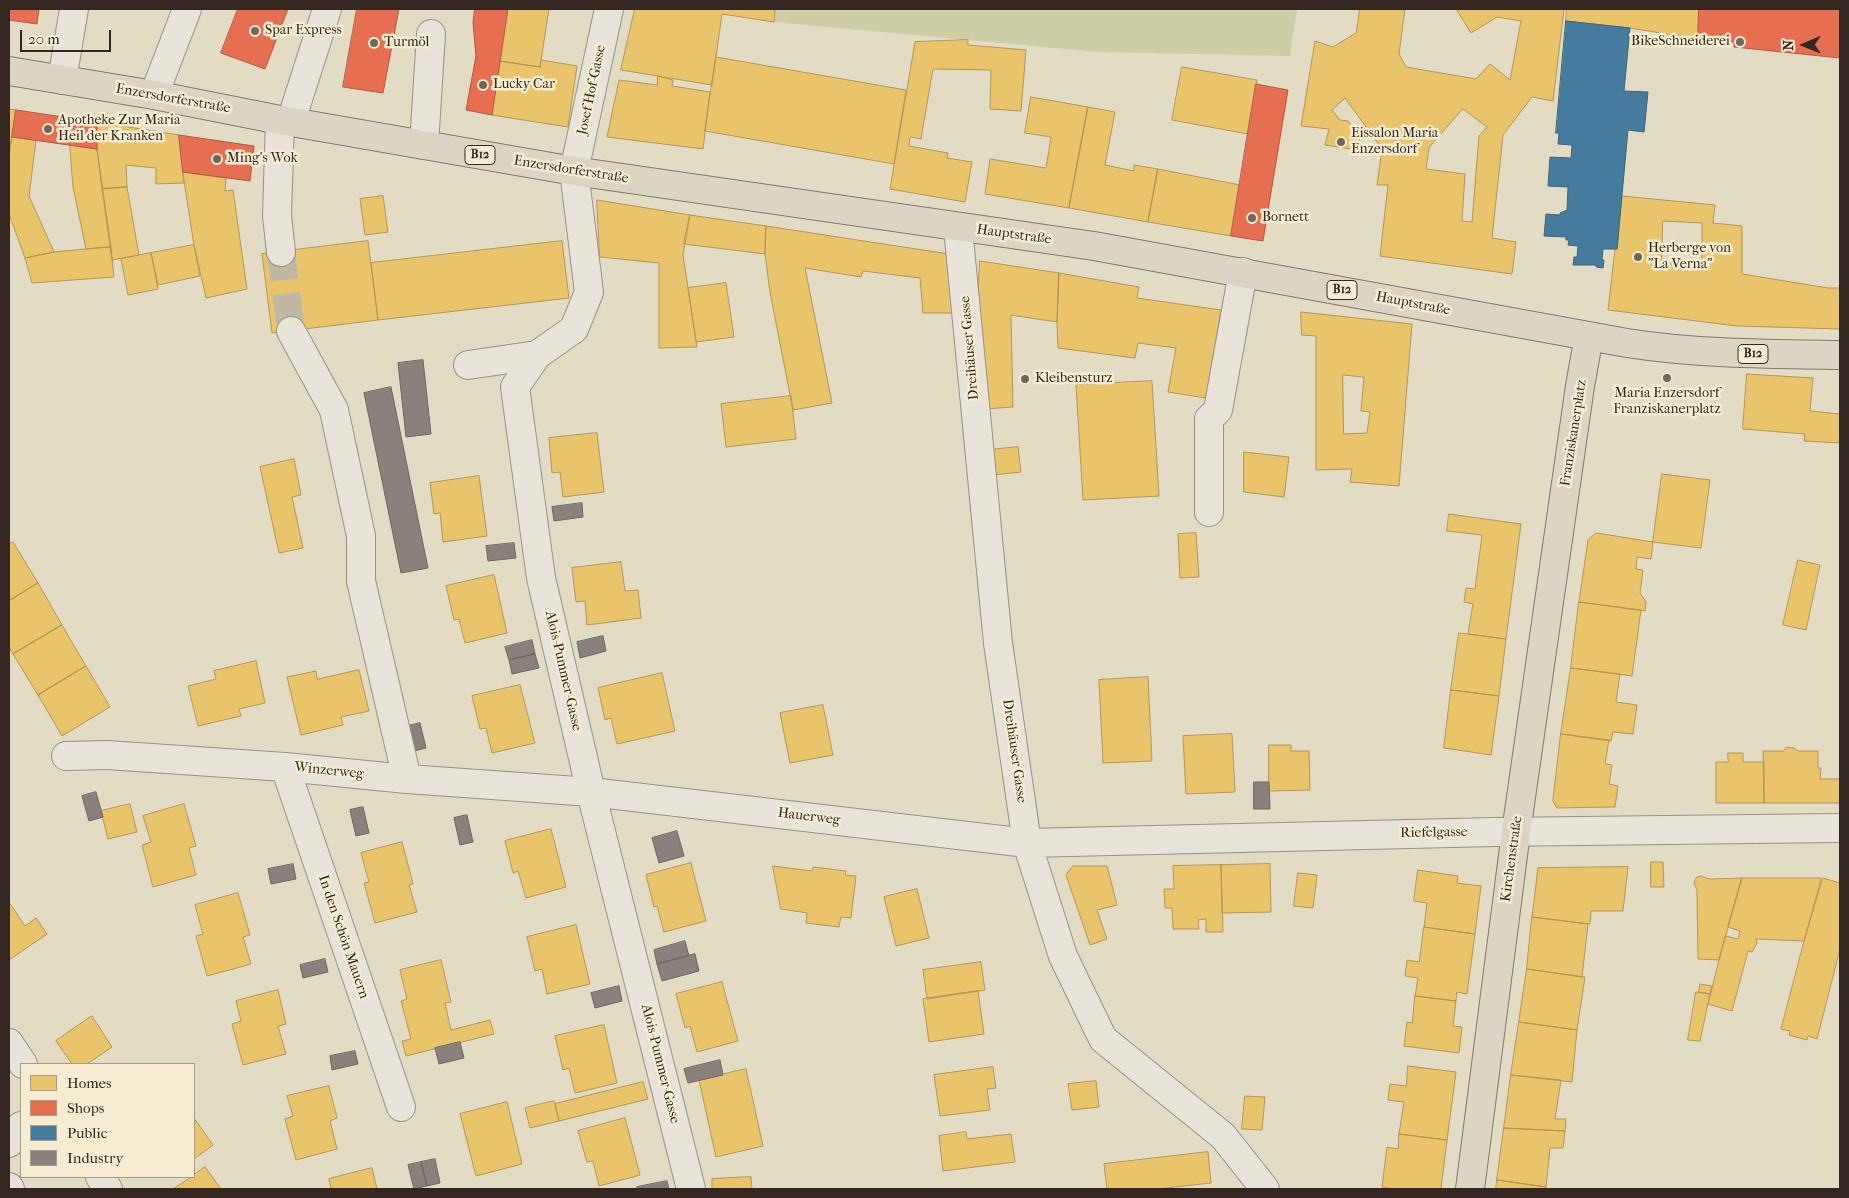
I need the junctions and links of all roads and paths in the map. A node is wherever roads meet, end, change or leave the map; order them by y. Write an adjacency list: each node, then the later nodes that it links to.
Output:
1 (74, 9): 7 (street)
2 (187, 9): 8 (street)
3 (327, 9): 9 (street)
4 (609, 9): 11 (street, Josef Hof-Gasse)
5 (431, 34): 10 (street)
6 (9, 71): 7 (main road, Enzersdorferstraße / B12)
7 (62, 80): 8 (main road, Enzersdorferstraße / B12)
8 (154, 95): 9 (main road, Enzersdorferstraße / B12)
9 (286, 120): 10 (main road, Enzersdorferstraße / B12); 13 (street)
10 (424, 145): 11 (main road, Enzersdorferstraße / B12)
11 (574, 172): 12 (main road, Enzersdorferstraße / B12); 17 (street, Alois-Pummer-Gasse)
12 (958, 228): 14 (main road, Hauptstraße / B12); 28 (street, Dreihäuser Gasse)
13 (282, 252)
14 (1243, 272): 16 (main road, Hauptstraße / B12); 20 (street)
15 (292, 331): 24 (street)
16 (1589, 336): 18 (main road, Hauptstraße / B12); 21 (main road, Franziskanerplatz)
17 (537, 355): 19 (street); 25 (street, Alois-Pummer-Gasse)
18 (1840, 355)
19 (468, 365)
20 (1209, 512)
21 (1559, 530): 27 (main road, Kirchenstraße)
22 (66, 756): 23 (street, Winzerweg)
23 (285, 767): 24 (street, Winzerweg); 31 (street, In den Schön Mauern)
24 (407, 779): 25 (street, Winzerweg)
25 (591, 792): 28 (street, Hauerweg); 36 (street, Alois-Pummer-Gasse)
26 (1840, 828): 27 (street, Riefelgasse)
27 (1516, 832): 28 (street, Riefelgasse); 38 (main road, Kirchenstraße)
28 (1027, 842): 37 (street, Dreihäuser Gasse)
29 (9, 1043): 30 (street)
30 (22, 1063)
31 (401, 1107)
32 (20, 1127): 33 (street)
33 (9, 1143)
34 (101, 1178): 35 (street)
35 (108, 1189)
36 (691, 1189)
37 (1265, 1189)
38 (1470, 1189)

